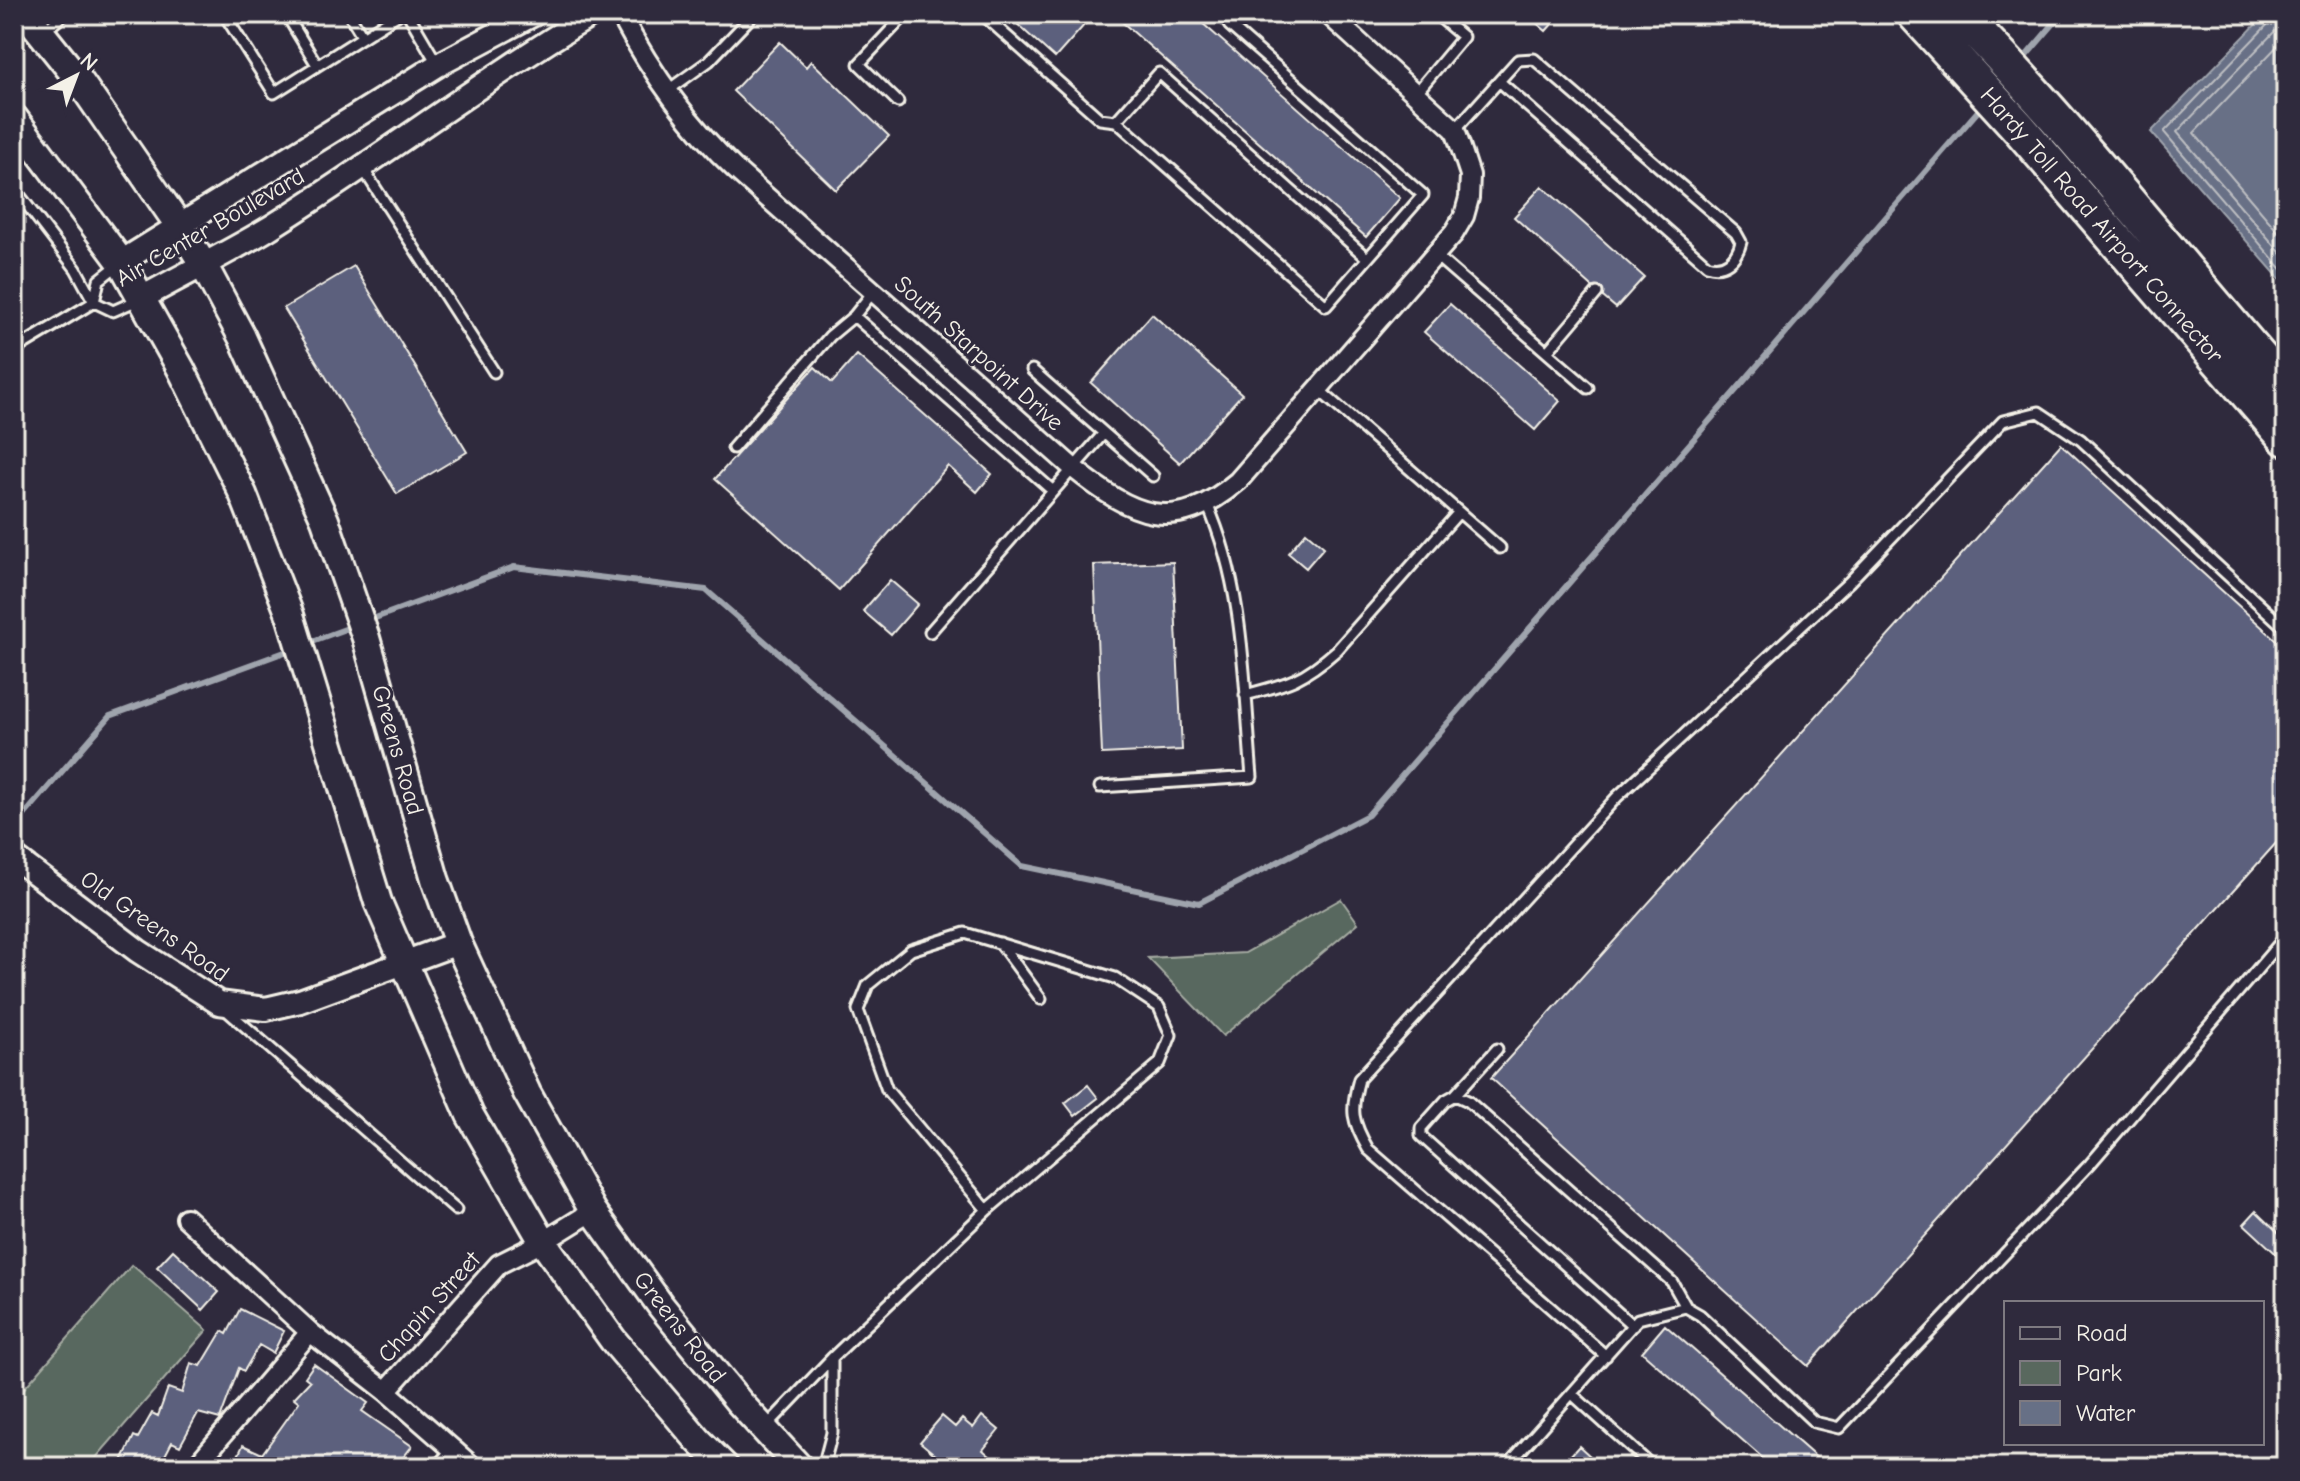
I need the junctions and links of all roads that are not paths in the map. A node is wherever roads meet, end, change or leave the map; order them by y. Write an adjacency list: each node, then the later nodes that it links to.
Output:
1 (65, 14): 17 (lane)
2 (224, 14): 20 (lane)
3 (286, 14): 20 (lane)
4 (349, 14): 19 (lane)
5 (399, 14): 19 (lane)
6 (408, 14): 21 (lane)
7 (534, 14): 21 (street, Air Center Boulevard)
8 (593, 14): 29 (street, Air Center Boulevard)
9 (620, 14): 23 (street, South Starpoint Drive)
10 (754, 14): 23 (lane)
11 (906, 14): 25 (lane)
12 (982, 14): 27 (lane)
13 (1239, 14): 33 (lane)
14 (1328, 14): 24 (street)
15 (1436, 14): 24 (lane)
16 (1915, 14): 49 (highway, Hardy Toll Road Airport Connector)
17 (34, 23): 31 (main road, Greens Road)
18 (1970, 24): 46 (highway, Hardy Toll Road Airport Connector)
19 (363, 37): 20 (lane)
20 (317, 65)
21 (438, 65): 31 (street, Air Center Boulevard)
22 (1500, 82): 22 (lane); 28 (lane)
23 (667, 91): 36 (street, South Starpoint Drive)
24 (1417, 92): 28 (street)
25 (898, 102)
26 (14, 118): 34 (main road)
27 (1116, 121): 33 (lane); 33 (lane)
28 (1455, 130): 32 (street, South Starpoint Drive)
29 (362, 167): 35 (street, Air Center Boulevard); 44 (lane)
30 (14, 188): 39 (lane)
31 (180, 227): 34 (street, Air Center Boulevard); 35 (main road, Greens Road)
32 (1435, 255): 42 (lane); 47 (street, South Starpoint Drive)
33 (1367, 258)
34 (121, 262): 38 (main road); 39 (lane, Air Center Boulevard)
35 (203, 264): 38 (street, Air Center Boulevard); 63 (main road, Greens Road)
36 (873, 292): 40 (lane); 51 (street, South Starpoint Drive)
37 (1597, 293): 42 (lane)
38 (142, 298): 39 (lane, Air Center Boulevard); 65 (main road)
39 (94, 302): 41 (lane)
40 (854, 316): 50 (lane); 53 (lane)
41 (19, 347)
42 (1547, 352): 45 (lane)
43 (1032, 370): 48 (lane)
44 (494, 372)
45 (1588, 388)
46 (2286, 388)
47 (1318, 389): 54 (street, South Starpoint Drive); 55 (lane)
48 (1104, 433): 51 (lane); 52 (lane)
49 (2286, 438)
50 (733, 448)
51 (1073, 468): 53 (lane); 54 (street, South Starpoint Drive)
52 (1153, 476)
53 (1053, 491): 58 (lane)
54 (1207, 504): 59 (lane)
55 (1459, 512): 56 (lane); 59 (lane)
56 (1500, 548)
57 (2286, 629): 78 (lane)
58 (930, 632)
59 (1245, 695): 60 (lane)
60 (1100, 787)
61 (14, 857): 67 (street, Old Greens Road)
62 (2286, 936): 75 (lane)
63 (458, 943): 65 (street, Old Greens Road); 72 (main road, Greens Road)
64 (1000, 943): 66 (lane); 71 (lane); 71 (lane)
65 (403, 964): 67 (street, Old Greens Road); 74 (main road)
66 (1041, 999)
67 (219, 1003): 70 (lane)
68 (1497, 1049): 69 (lane)
69 (1455, 1095): 75 (lane); 76 (lane)
70 (456, 1210)
71 (987, 1210): 79 (lane)
72 (593, 1211): 74 (street, Chapin Street); 82 (main road, Greens Road)
73 (186, 1218): 77 (street, Chapin Street)
74 (543, 1242): 80 (street, Chapin Street); 87 (main road)
75 (1686, 1307): 76 (lane)
76 (1633, 1326): 78 (lane)
77 (310, 1332): 80 (street, Chapin Street); 84 (street)
78 (1606, 1356): 81 (lane)
79 (832, 1358): 82 (lane); 89 (lane)
80 (386, 1391): 83 (street, Chapin Street)
81 (1572, 1394): 90 (lane); 91 (lane)
82 (764, 1429): 88 (main road, Greens Road)
83 (456, 1452): 85 (street); 86 (street, Chapin Street)
84 (195, 1467)
85 (442, 1467)
86 (473, 1467)
87 (725, 1467)
88 (799, 1467)
89 (823, 1467)
90 (1506, 1467)
91 (1653, 1467)

